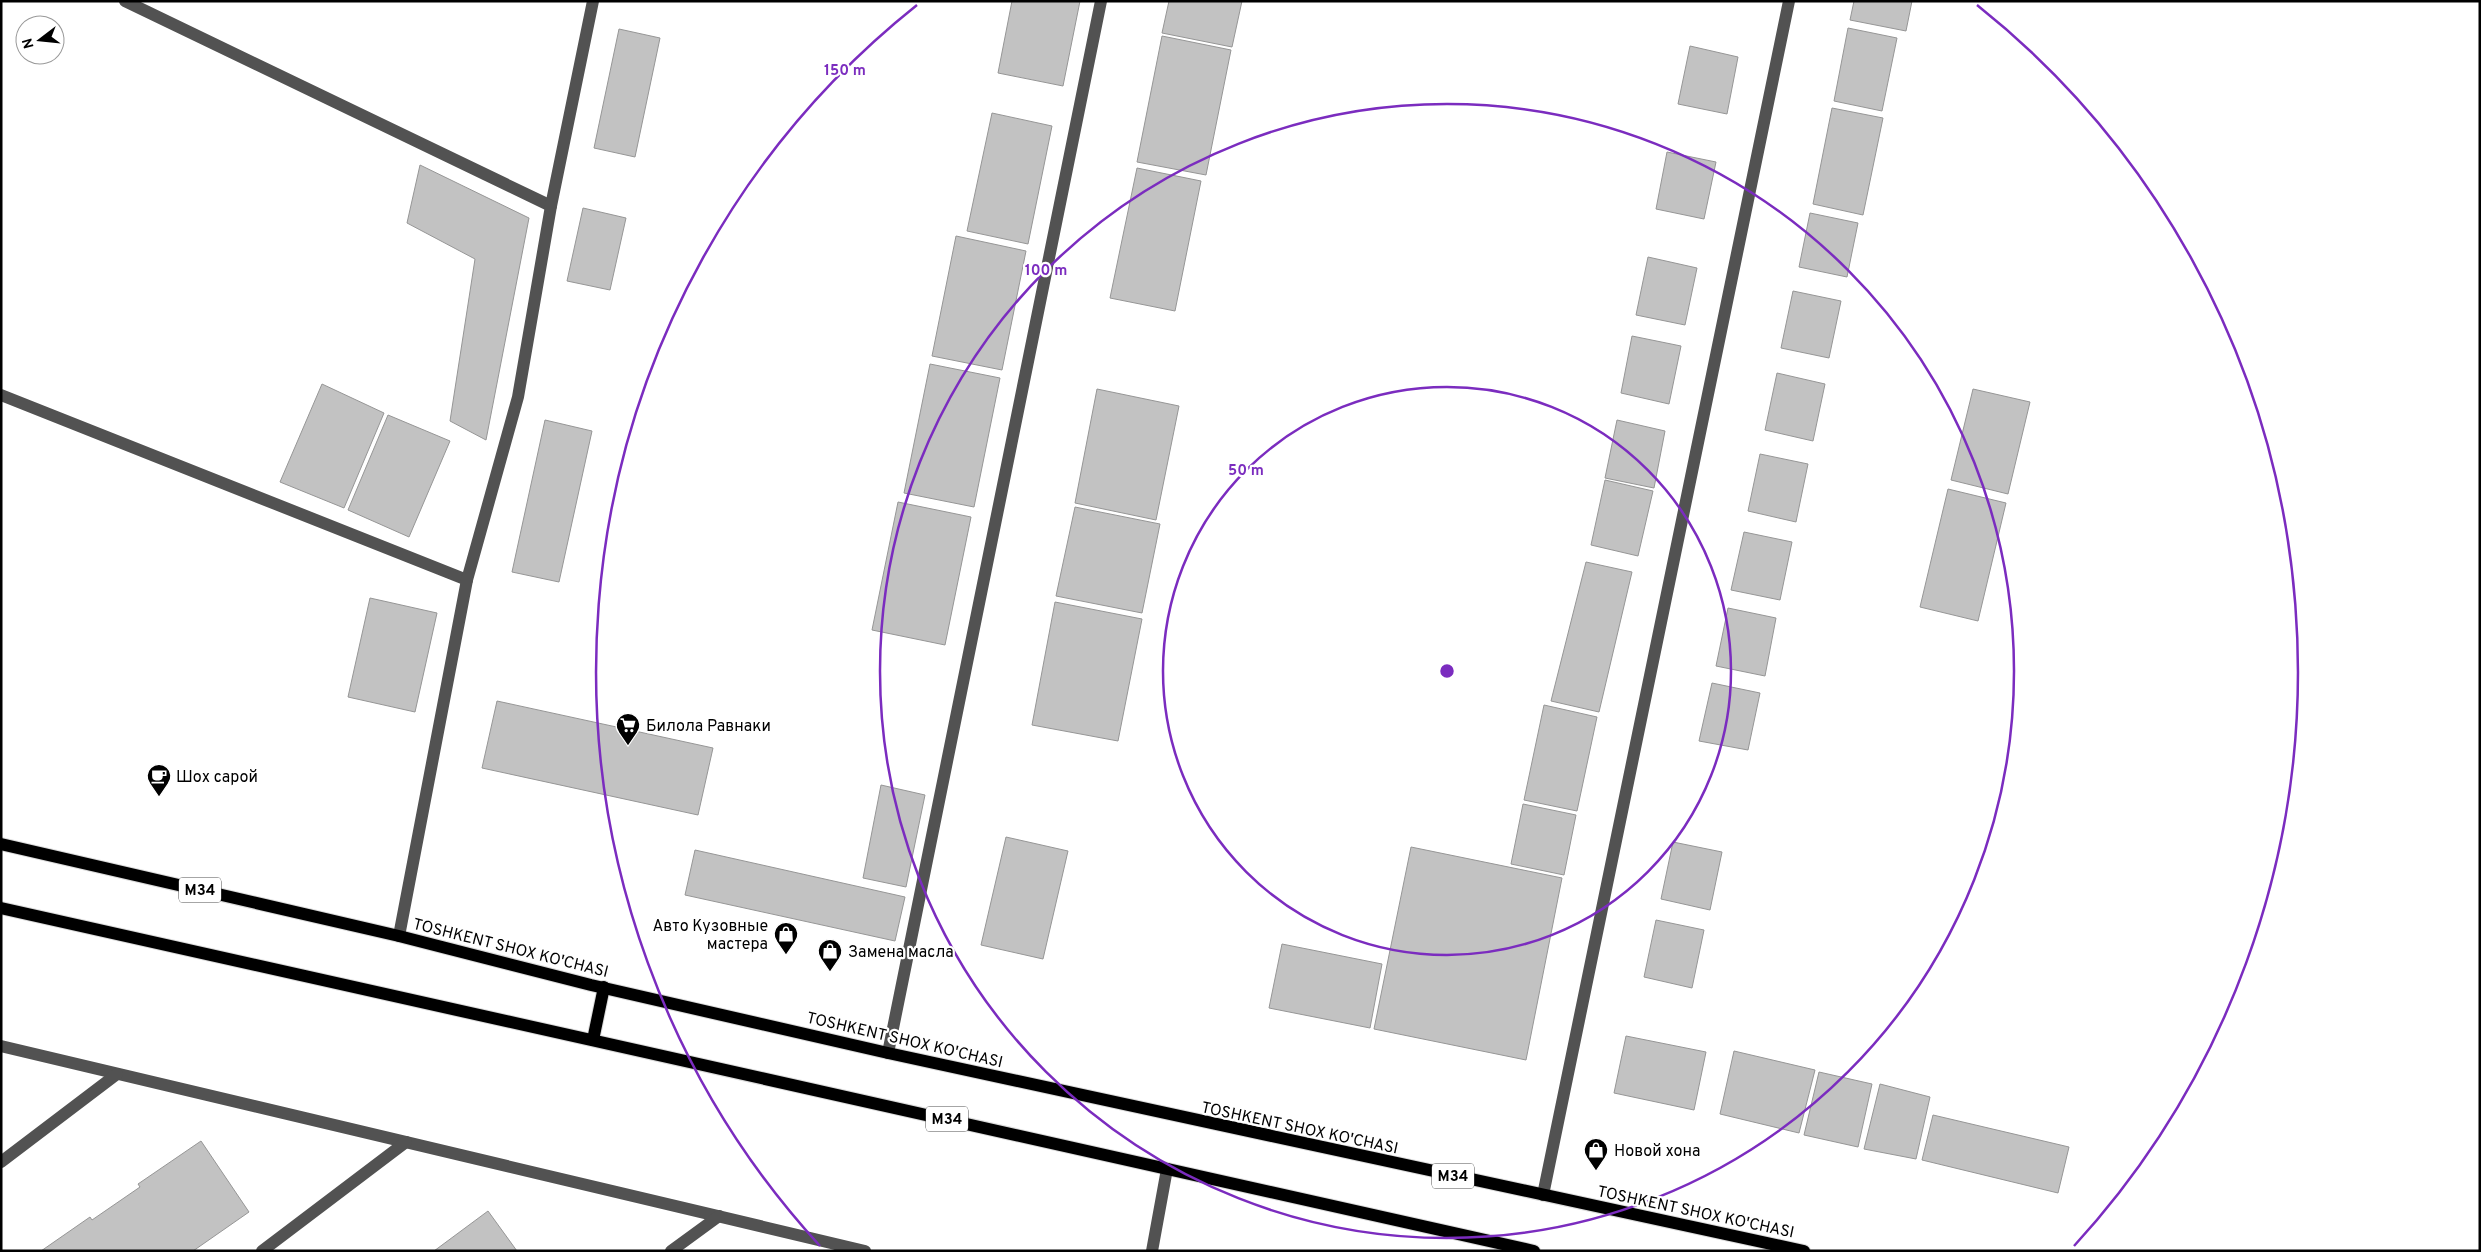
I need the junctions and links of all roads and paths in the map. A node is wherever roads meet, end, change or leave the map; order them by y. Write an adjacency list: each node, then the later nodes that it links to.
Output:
1 (125, 1): 5 (street)
2 (593, 1): 5 (street)
3 (1101, 1): 14 (street)
4 (1789, 1): 19 (street)
5 (551, 206): 7 (street)
6 (1, 395): 7 (street)
7 (467, 580): 10 (street)
8 (1, 844): 10 (main road, TOSHKENT SHOX KO'CHASI / M34)
9 (1, 908): 12 (main road, M34)
10 (399, 936): 11 (main road, TOSHKENT SHOX KO'CHASI / M34)
11 (604, 987): 12 (main road); 14 (main road, TOSHKENT SHOX KO'CHASI / M34)
12 (593, 1040): 18 (main road, M34)
13 (1, 1046): 15 (street)
14 (888, 1053): 19 (main road, TOSHKENT SHOX KO'CHASI / M34)
15 (117, 1074): 16 (street); 17 (street)
16 (406, 1142): 20 (street); 22 (street)
17 (1, 1162)
18 (1167, 1169): 21 (main road, M34); 25 (street)
19 (1543, 1195): 26 (main road, TOSHKENT SHOX KO'CHASI / M34)
20 (719, 1216): 23 (street); 24 (street)
21 (1531, 1250)
22 (262, 1251)
23 (671, 1251)
24 (865, 1251)
25 (1152, 1251)
26 (1804, 1251)

